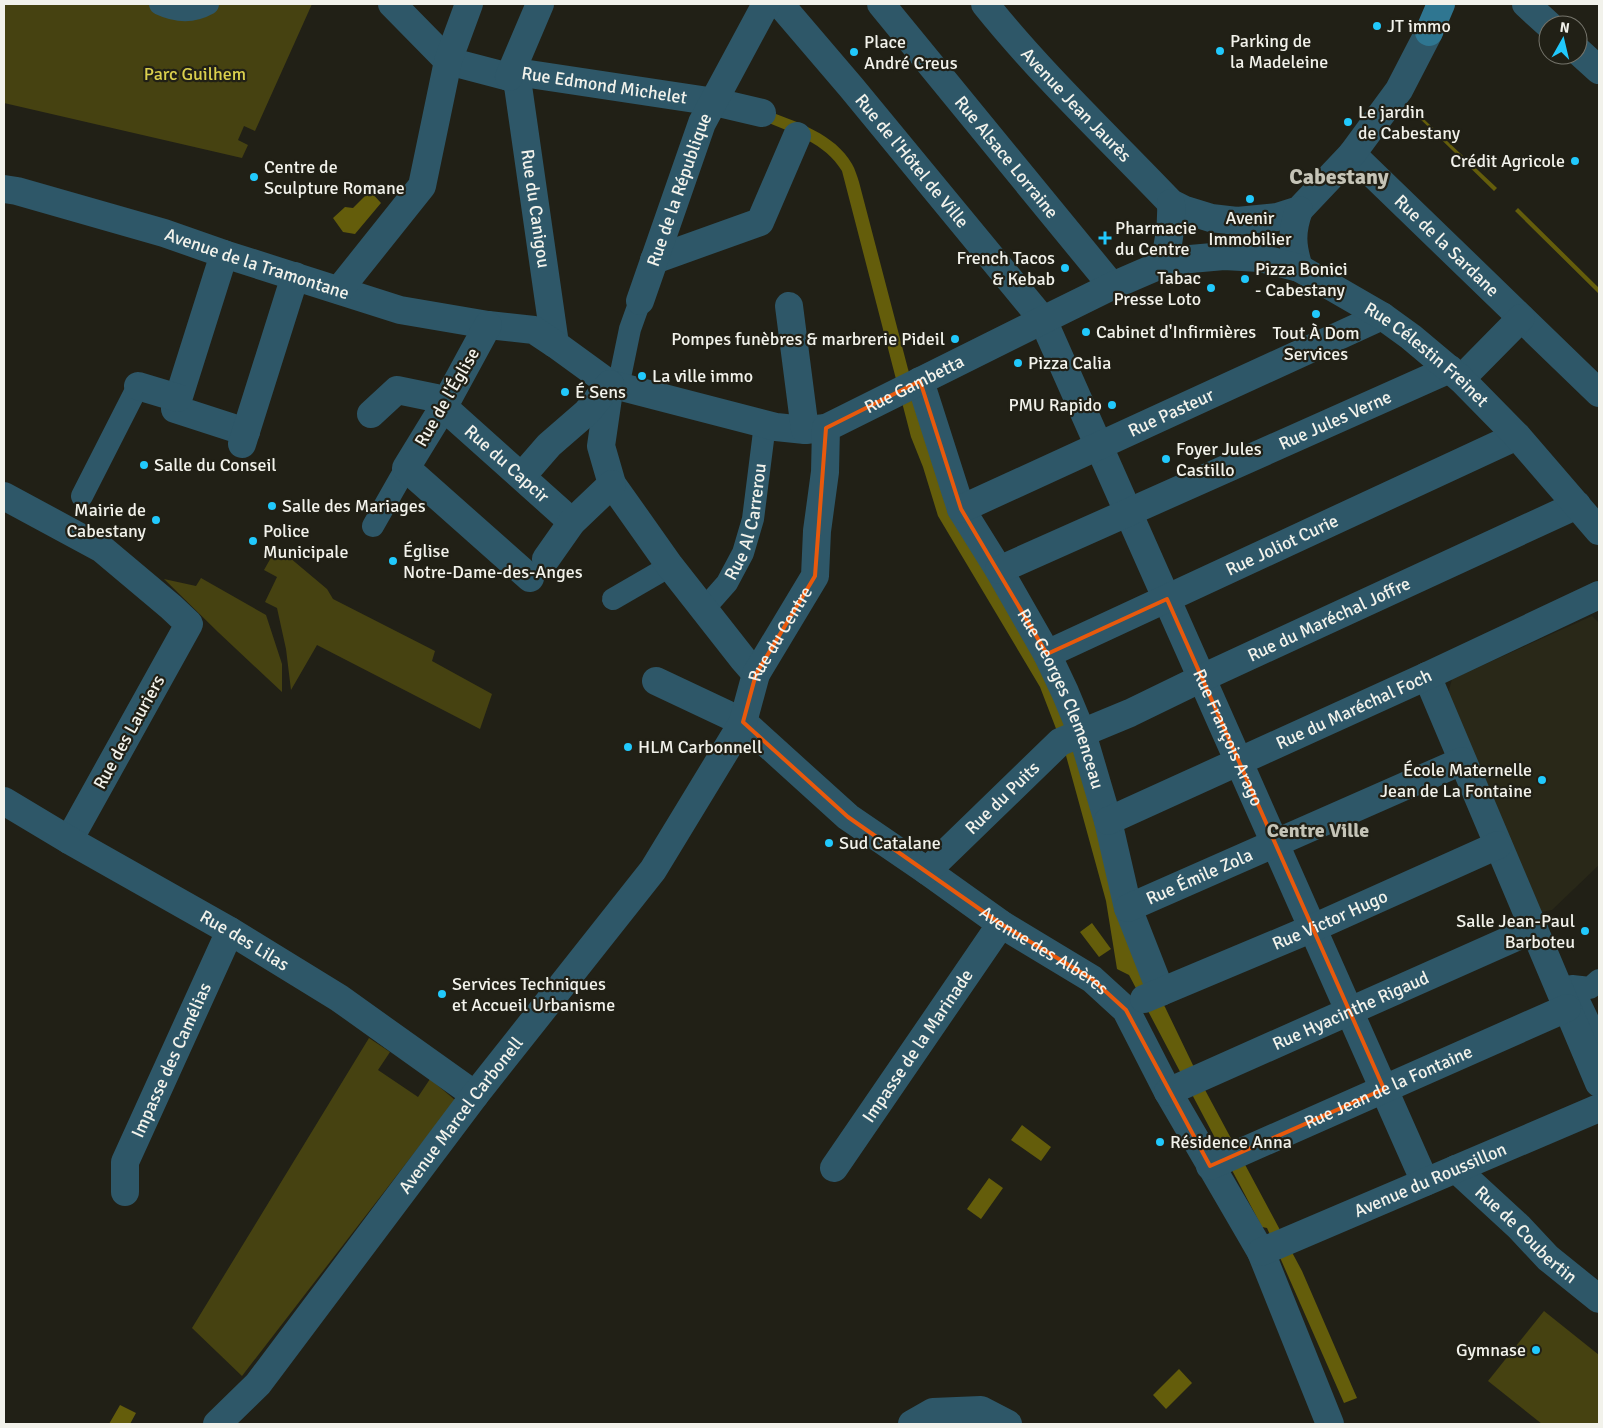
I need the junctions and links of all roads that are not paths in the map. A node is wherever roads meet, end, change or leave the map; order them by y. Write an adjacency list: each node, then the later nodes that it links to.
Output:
1 (160, 4): 2 (street)
2 (208, 4)
3 (392, 4): 15 (street)
4 (469, 4): 15 (street)
5 (540, 4): 17 (street)
6 (766, 4): 18 (street, Rue de la République)
7 (780, 4): 37 (street, Rue de l'Hôtel de Ville)
8 (881, 4): 31 (street, Rue Alsace Lorraine)
9 (985, 4): 23 (street, Avenue Jean Jaurès)
10 (1441, 4): 13 (main road)
11 (1526, 4): 12 (street)
12 (1539, 15)
13 (1429, 32): 21 (street)
14 (1588, 60): 16 (street)
15 (448, 61): 17 (street, Rue Edmond Michelet); 32 (street)
16 (1599, 70)
17 (513, 74): 18 (street, Rue Edmond Michelet); 39 (street, Rue du Canigou)
18 (714, 102): 19 (street, Rue Edmond Michelet); 27 (street, Rue de la République)
19 (762, 113)
20 (797, 136): 27 (street)
21 (1352, 154): 24 (street); 36 (street, Rue de la Sardane)
22 (4, 189): 25 (street, Avenue de la Tramontane)
23 (1177, 209): 23 (street); 24 (street, Avenue Jean Jaurès); 28 (street)
24 (1299, 210): 29 (street)
25 (224, 254): 30 (street, Avenue de la Tramontane); 45 (street)
26 (1206, 257): 28 (street, Rue Gambetta); 29 (street, Rue Célestin Freinet)
27 (654, 260): 33 (street, Rue de la République)
28 (1162, 264): 31 (street, Rue Gambetta)
29 (1299, 268): 35 (street, Rue Célestin Freinet)
30 (295, 276): 32 (street, Avenue de la Tramontane); 45 (street)
31 (1112, 286): 37 (street, Rue Gambetta)
32 (339, 290): 38 (street, Avenue de la Tramontane)
33 (640, 301): 43 (street, Rue de la République)
34 (789, 306): 49 (street, Rue du Centre)
35 (1382, 316): 40 (street, Rue Célestin Freinet); 51 (street, Rue Pasteur)
36 (1522, 318): 40 (street); 44 (street, Rue de la Sardane)
37 (1042, 320): 41 (street, Rue Gambetta); 51 (street, Rue François Arago)
38 (499, 326): 39 (street, Avenue de la Tramontane); 46 (street, Rue de l'Église)
39 (555, 344): 43 (street, Avenue de la Tramontane)
40 (1456, 374): 50 (street, Rue Célestin Freinet); 59 (street, Rue Jules Verne)
41 (920, 381): 49 (street, Rue Gambetta); 58 (street, Rue Georges Clemenceau)
42 (138, 386): 45 (street); 56 (street)
43 (614, 386): 48 (street); 53 (street); 54 (street)
44 (1599, 393)
45 (176, 403)
46 (444, 406): 47 (street, Rue du Capcir); 52 (street, Rue de l'Église); 53 (street, Rue du Capcir)
47 (371, 414)
48 (765, 424): 49 (street); 68 (street, Rue Al Carrerou)
49 (816, 429): 70 (street, Rue du Centre)
50 (1517, 436): 57 (street, Rue Célestin Freinet); 67 (street, Rue Joliot Curie)
51 (1099, 445): 58 (street, Rue Pasteur); 59 (street, Rue François Arago)
52 (406, 468): 60 (street); 61 (street)
53 (522, 476): 60 (street, Rue du Capcir)
54 (612, 484): 60 (street); 63 (street)
55 (4, 496): 80 (street, Rue des Lauriers)
56 (82, 496)
57 (1577, 505): 62 (street, Rue Célestin Freinet); 72 (street, Rue du Maréchal Joffre)
58 (961, 509): 64 (street, Rue Georges Clemenceau)
59 (1128, 512): 64 (street, Rue Jules Verne); 67 (street, Rue François Arago)
60 (572, 522)
61 (373, 526)
62 (1599, 531)
63 (670, 566): 66 (street); 68 (street)
64 (999, 570): 69 (street, Rue Georges Clemenceau)
65 (1599, 595): 71 (street, Rue du Maréchal Foch)
66 (613, 599)
67 (1167, 599): 69 (street, Rue Joliot Curie); 72 (street, Rue François Arago)
68 (704, 609): 70 (street)
69 (1048, 654): 75 (street, Rue Georges Clemenceau)
70 (756, 674): 74 (street, Rue du Centre)
71 (1426, 676): 76 (street); 77 (street, Rue du Maréchal Foch)
72 (1202, 678): 75 (street, Rue du Maréchal Joffre); 77 (street, Rue François Arago)
73 (656, 682): 74 (street, Avenue des Albères)
74 (743, 722): 83 (street, Avenue des Albères); 98 (street, Avenue Marcel Carbonell)
75 (1082, 733): 79 (street, Rue Georges Clemenceau); 83 (street, Rue du Puits)
76 (1462, 760): 81 (street, Rue Émile Zola); 82 (street)
77 (1239, 762): 79 (street, Rue du Maréchal Foch); 81 (street, Rue François Arago)
78 (4, 801): 80 (street, Rue des Lilas)
79 (1108, 821): 84 (street, Rue Georges Clemenceau)
80 (69, 840): 88 (street, Rue des Lilas)
81 (1275, 843): 84 (street, Rue Émile Zola); 86 (street, Rue François Arago)
82 (1498, 845): 86 (street, Rue Victor Hugo); 87 (street)
83 (927, 871): 85 (street, Avenue des Albères)
84 (1128, 908): 90 (street, Rue Georges Clemenceau)
85 (1001, 924): 92 (street, Avenue des Albères); 101 (street, Impasse de la Marinade)
86 (1313, 928): 90 (street, Rue Victor Hugo); 93 (street, Rue François Arago)
87 (1534, 929): 91 (street); 93 (street, Rue Hyacinthe Rigaud)
88 (230, 931): 98 (street, Rue des Lilas); 104 (street, Impasse des Camélias)
89 (1599, 980): 94 (street)
90 (1161, 992): 92 (street)
91 (1567, 1008): 95 (street); 96 (street, Rue Jean de la Fontaine)
92 (1126, 1010): 97 (street, Avenue des Albères)
93 (1350, 1011): 96 (street, Rue François Arago); 97 (street, Rue Hyacinthe Rigaud)
94 (1599, 1043)
95 (1599, 1083)
96 (1384, 1089): 100 (street, Rue Jean de la Fontaine); 103 (street, Rue François Arago)
97 (1168, 1092): 100 (street, Avenue des Albères)
98 (475, 1095): 107 (street, Avenue Marcel Carbonell)
99 (1599, 1108): 102 (street, Avenue du Roussillon)
100 (1210, 1166): 105 (street, Avenue des Albères)
101 (834, 1168)
102 (1456, 1168): 103 (street, Avenue du Roussillon); 106 (street, Rue de Coubertin)
103 (1425, 1182): 105 (street, Avenue du Roussillon)
104 (125, 1192)
105 (1261, 1252): 110 (street, Avenue des Albères)
106 (1599, 1299)
107 (217, 1424)
108 (912, 1424): 109 (street)
109 (1008, 1424)
110 (1330, 1424)

